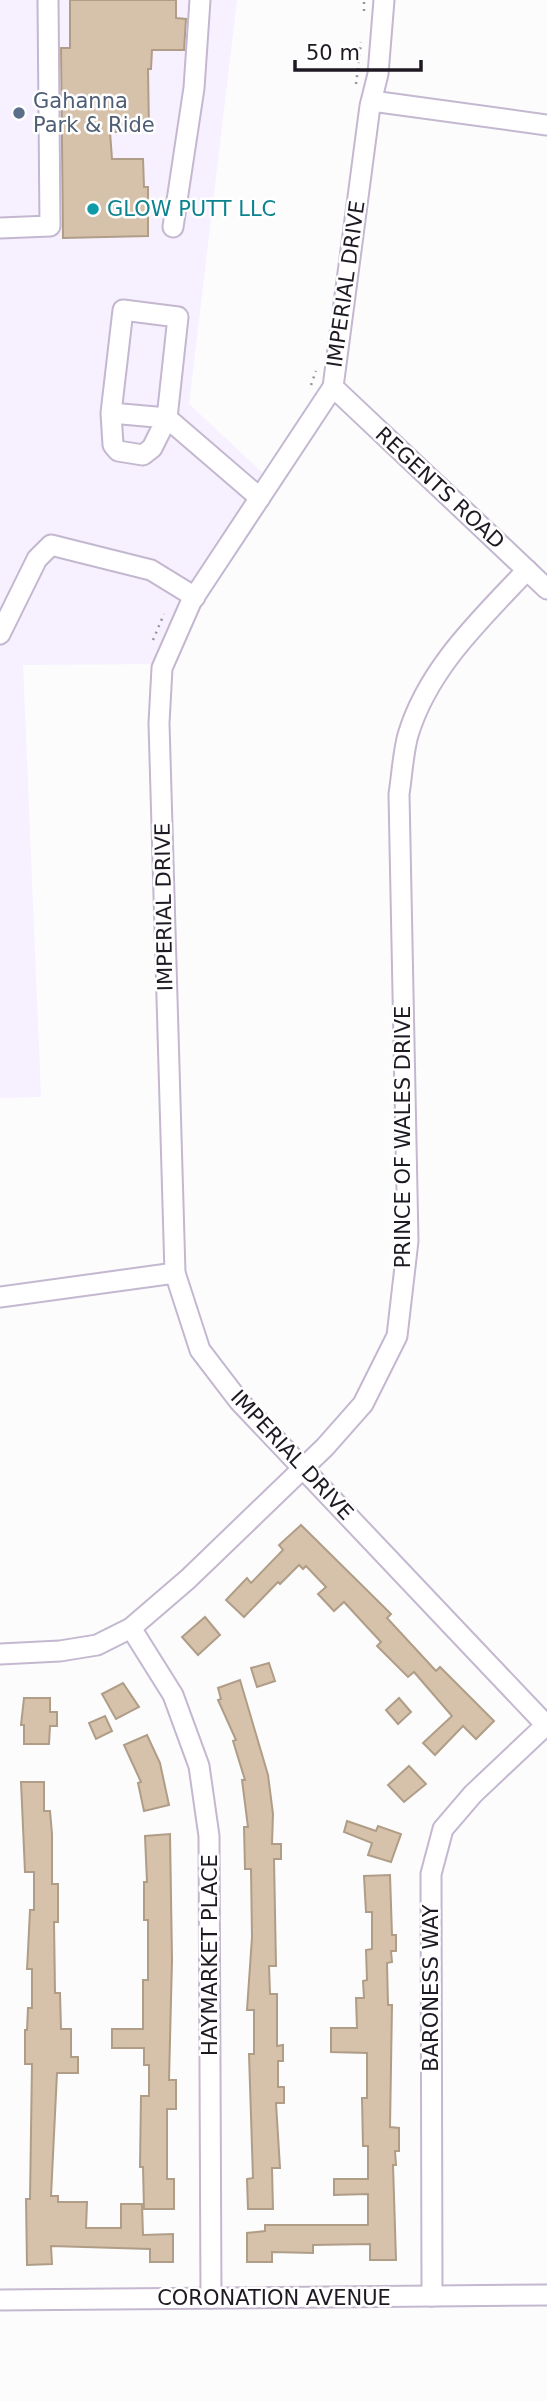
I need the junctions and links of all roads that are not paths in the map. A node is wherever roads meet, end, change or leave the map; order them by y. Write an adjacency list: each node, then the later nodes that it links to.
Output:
1 (48, 0): 7 (street)
2 (200, 0): 6 (street)
3 (384, 0): 4 (street, IMPERIAL DRIVE)
4 (372, 101): 5 (street); 8 (street, IMPERIAL DRIVE)
5 (547, 125)
6 (173, 227)
7 (0, 228)
8 (333, 387): 11 (street, IMPERIAL DRIVE); 12 (street, REGENTS ROAD)
9 (111, 413): 10 (street); 10 (street); 10 (street)
10 (167, 418): 11 (street)
11 (260, 498): 14 (street, IMPERIAL DRIVE)
12 (527, 570): 13 (street, REGENTS ROAD); 18 (street, PRINCE OF WALES DRIVE)
13 (547, 589)
14 (195, 597): 15 (street); 16 (street, IMPERIAL DRIVE)
15 (0, 634)
16 (175, 1273): 17 (street); 18 (street, IMPERIAL DRIVE)
17 (0, 1297)
18 (304, 1468): 19 (street, PRINCE OF WALES DRIVE); 21 (street, IMPERIAL DRIVE)
19 (131, 1628): 20 (street, PRINCE OF WALES DRIVE); 24 (street, HAYMARKET PLACE)
20 (0, 1654)
21 (547, 1725): 23 (street, BARONESS WAY)
22 (547, 2295): 23 (street, CORONATION AVENUE)
23 (432, 2296): 24 (street, CORONATION AVENUE)
24 (211, 2298): 25 (street, CORONATION AVENUE)
25 (0, 2300)

